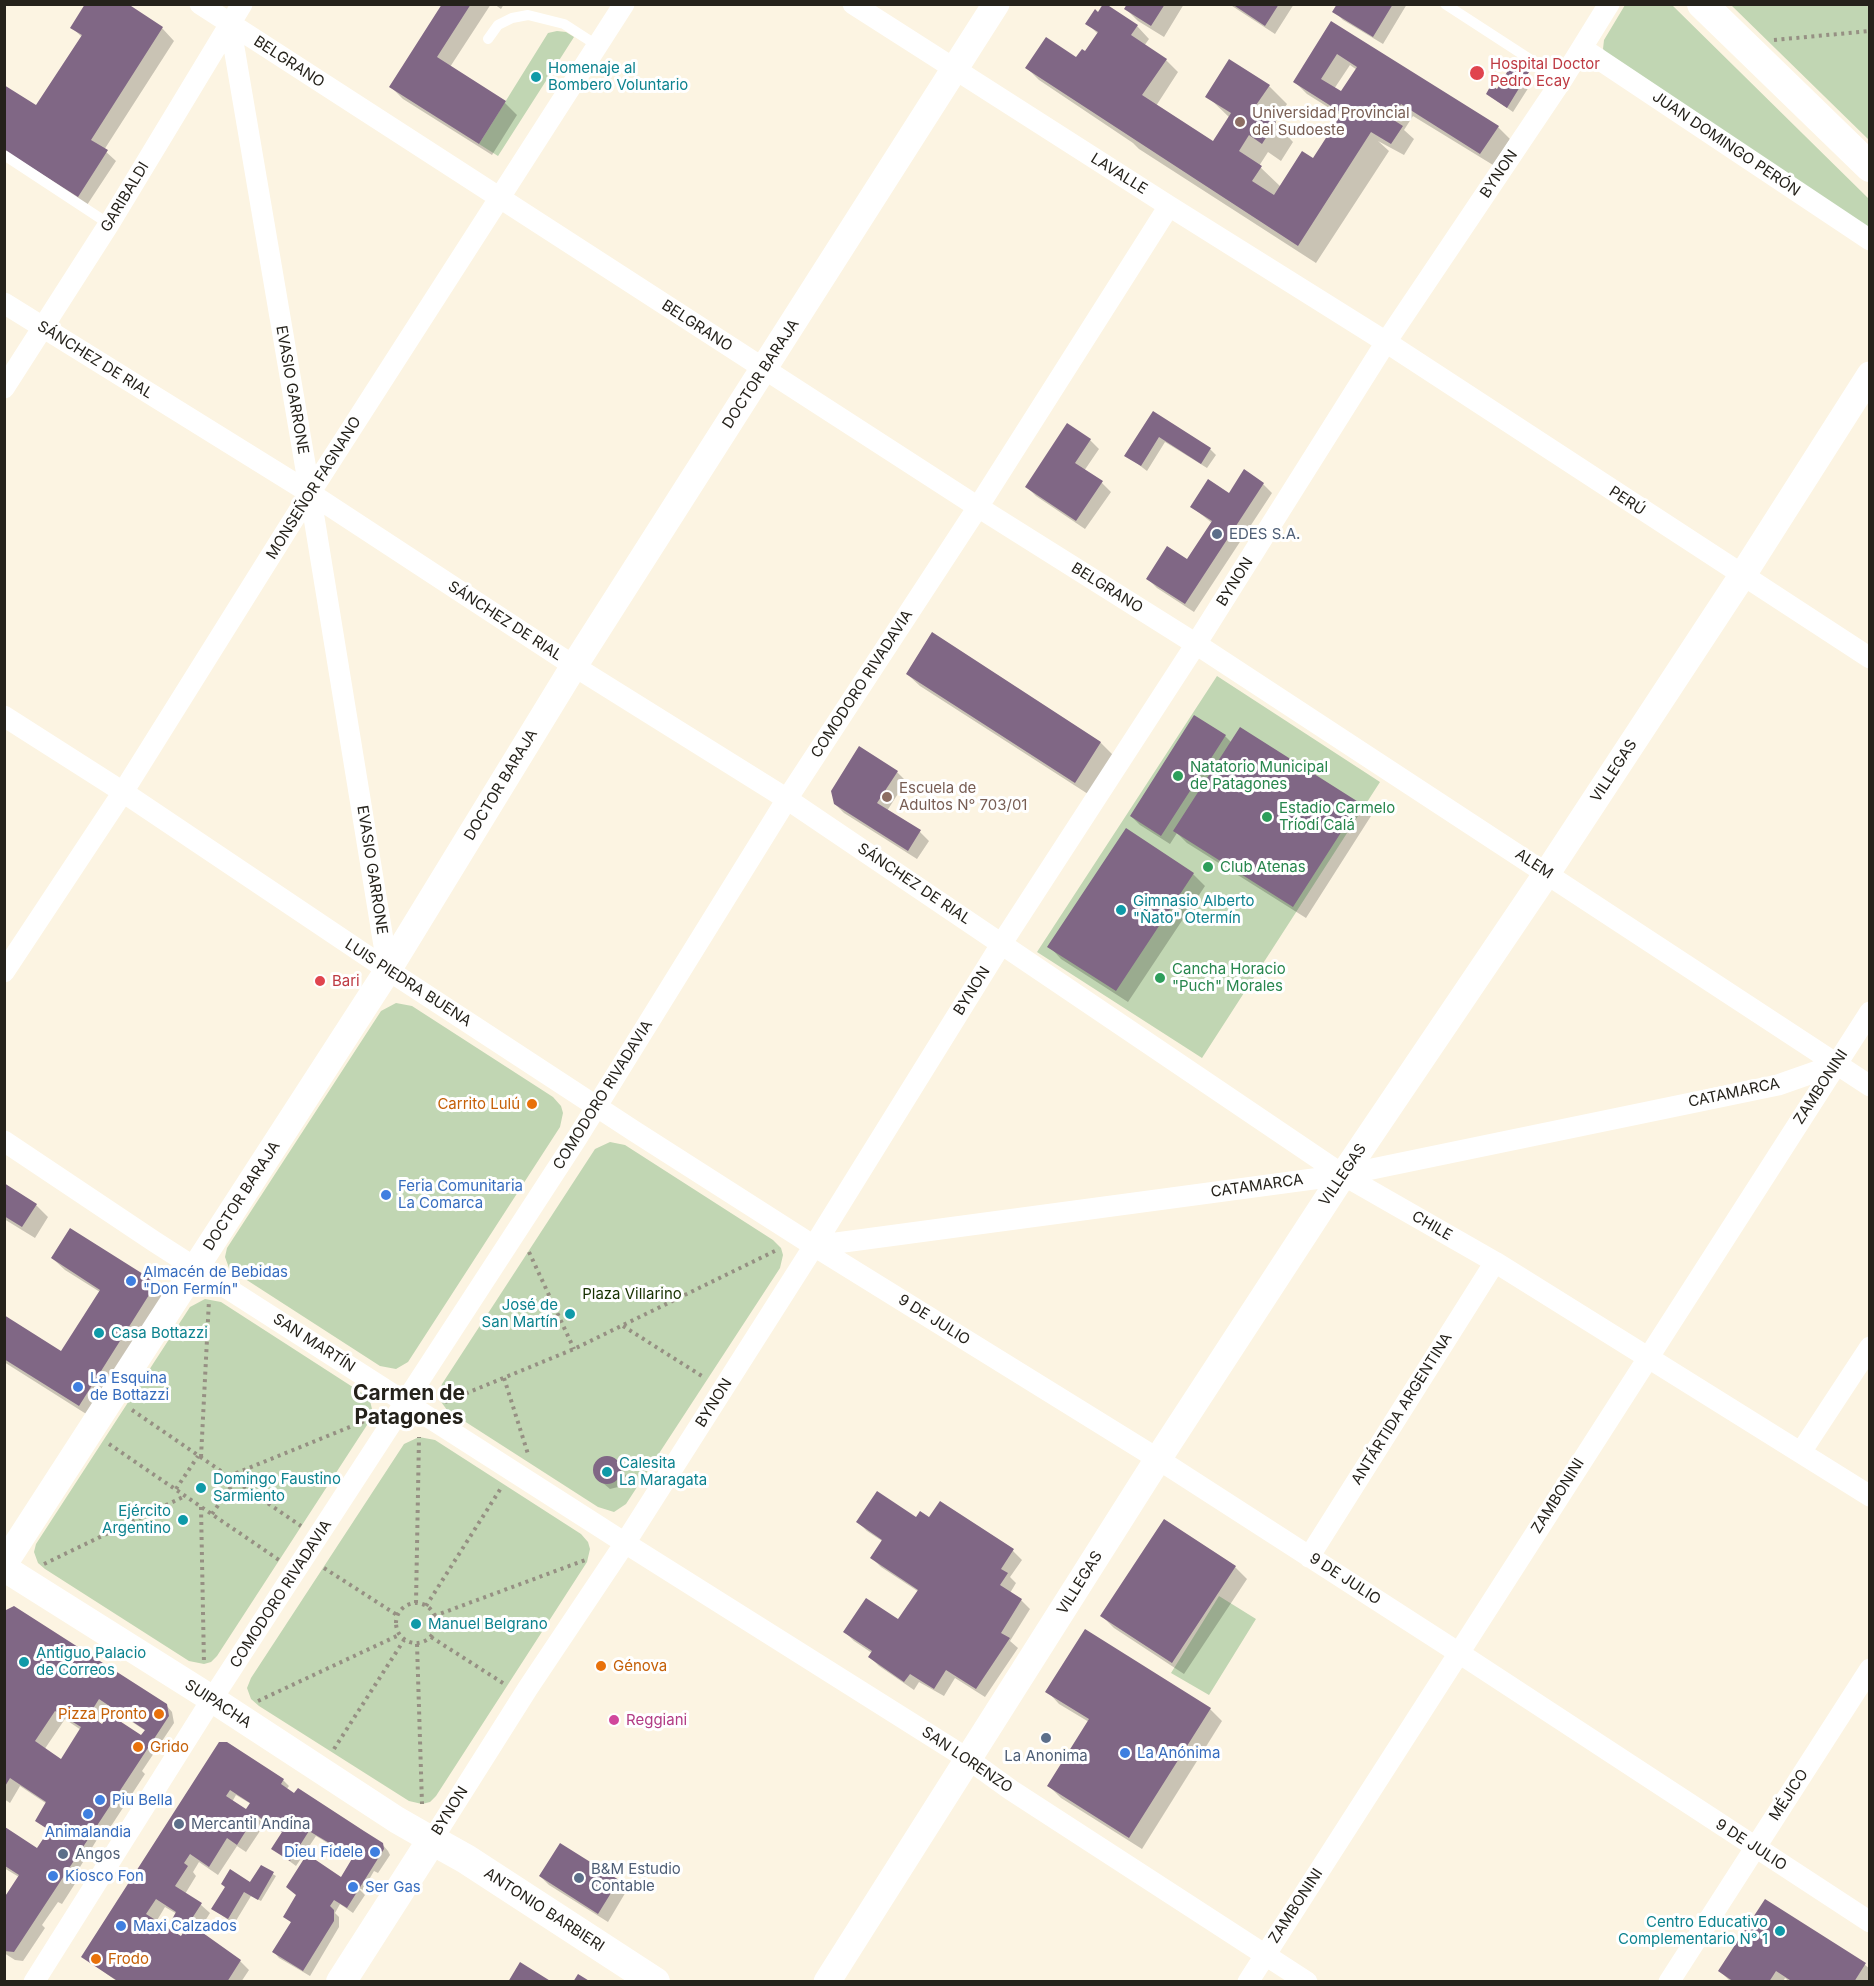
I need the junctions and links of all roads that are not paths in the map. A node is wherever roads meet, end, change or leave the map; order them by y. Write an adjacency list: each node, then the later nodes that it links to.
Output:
1 (200, 4): 9 (street, BELGRANO)
2 (242, 4): 9 (street, GARIBALDI)
3 (624, 4): 11 (street, MONSEÑOR FAGNANO)
4 (852, 4): 13 (street, LAVALLE)
5 (996, 4): 13 (street, DOCTOR BARAJA)
6 (1445, 4): 14 (lane)
7 (1610, 4): 12 (street, BYNON)
8 (1702, 4): 16 (main road)
9 (230, 24): 17 (street, BELGRANO); 19 (street, GARIBALDI); 27 (street, EVASIO GARRONE)
10 (488, 39): 11 (lane)
11 (598, 46): 17 (street, MONSEÑOR FAGNANO)
12 (1582, 48): 14 (street, BYNON); 20 (street, JUAN DOMINGO PERÓN)
13 (955, 70): 18 (street, LAVALLE); 24 (street, DOCTOR BARAJA)
14 (1562, 80): 23 (street, BYNON)
15 (4, 155): 19 (lane)
16 (1869, 168)
17 (499, 198): 24 (street, BELGRANO); 27 (street, MONSEÑOR FAGNANO)
18 (1169, 207): 23 (street, LAVALLE); 28 (street, COMODORO RIVADAVIA)
19 (109, 224): 22 (street, GARIBALDI)
20 (1869, 240)
21 (4, 303): 22 (street, SÁNCHEZ DE RIAL)
22 (43, 328): 26 (street, GARIBALDI); 27 (street, SÁNCHEZ DE RIAL)
23 (1386, 342): 29 (street, PERÚ); 30 (street, BYNON)
24 (764, 369): 28 (street, BELGRANO); 32 (street, DOCTOR BARAJA)
25 (1869, 375): 29 (street, VILLEGAS)
26 (4, 388)
27 (310, 493): 32 (street, SÁNCHEZ DE RIAL); 34 (street, MONSEÑOR FAGNANO); 38 (street, EVASIO GARRONE)
28 (978, 507): 30 (street, BELGRANO); 35 (street, COMODORO RIVADAVIA)
29 (1742, 576): 31 (street, PERÚ); 36 (street, VILLEGAS)
30 (1196, 644): 36 (street, ALEM); 37 (street, BYNON)
31 (1869, 658)
32 (574, 666): 35 (street, SÁNCHEZ DE RIAL); 38 (street, DOCTOR BARAJA)
33 (4, 716): 34 (street, LUIS PIEDRA BUENA)
34 (123, 792): 38 (street, LUIS PIEDRA BUENA); 39 (street, MONSEÑOR FAGNANO)
35 (787, 799): 37 (street, SÁNCHEZ DE RIAL); 43 (street, COMODORO RIVADAVIA)
36 (1547, 873): 41 (street, ALEM); 45 (street, VILLEGAS)
37 (1002, 943): 45 (street, CHILE); 46 (street, BYNON)
38 (388, 970): 43 (street, LUIS PIEDRA BUENA); 48 (street, DOCTOR BARAJA)
39 (4, 972)
40 (1869, 1012): 41 (street, ZAMBONINI)
41 (1835, 1065): 42 (street, ALEM); 45 (street, CATAMARCA); 50 (street, ZAMBONINI)
42 (1869, 1086)
43 (597, 1107): 46 (street, LUIS PIEDRA BUENA); 51 (street, COMODORO RIVADAVIA)
44 (4, 1141): 48 (street, SAN MARTÍN)
45 (1343, 1174): 46 (street, CATAMARCA); 47 (street, CHILE); 53 (street, VILLEGAS)
46 (814, 1246): 53 (street, 9 DE JULIO); 55 (street, BYNON)
47 (1495, 1262): 50 (street, CHILE); 56 (street, ANTÁRTIDA ARGENTINA)
48 (196, 1267): 51 (street, SAN MARTÍN); 57 (street, DOCTOR BARAJA)
49 (1869, 1347): 52 (street)
50 (1647, 1357): 52 (street, CHILE); 58 (street, ZAMBONINI)
51 (407, 1402): 55 (street, SAN MARTÍN); 60 (street, COMODORO RIVADAVIA)
52 (1801, 1452): 54 (street, CHILE)
53 (1158, 1459): 56 (street, 9 DE JULIO); 61 (street, VILLEGAS)
54 (1869, 1496)
55 (625, 1543): 61 (street, SAN LORENZO); 62 (street, BYNON)
56 (1310, 1557): 58 (street, 9 DE JULIO)
57 (4, 1566): 60 (street, SUIPACHA)
58 (1460, 1653): 63 (street, 9 DE JULIO); 65 (street, ZAMBONINI)
59 (1869, 1669): 63 (street, MÉJICO)
60 (212, 1699): 62 (street, SUIPACHA); 66 (street, COMODORO RIVADAVIA)
61 (968, 1759): 65 (street, SAN LORENZO); 69 (street, VILLEGAS)
62 (432, 1840): 67 (main road, BYNON); 68 (main road, ANTONIO BARBIERI)
63 (1755, 1848): 64 (street, 9 DE JULIO); 72 (street, MÉJICO)
64 (1869, 1922)
65 (1265, 1954): 70 (street, ZAMBONINI); 71 (street, SAN LORENZO)
66 (34, 1982)
67 (341, 1982)
68 (655, 1982)
69 (827, 1982)
70 (1248, 1982)
71 (1307, 1982)
72 (1669, 1982)

